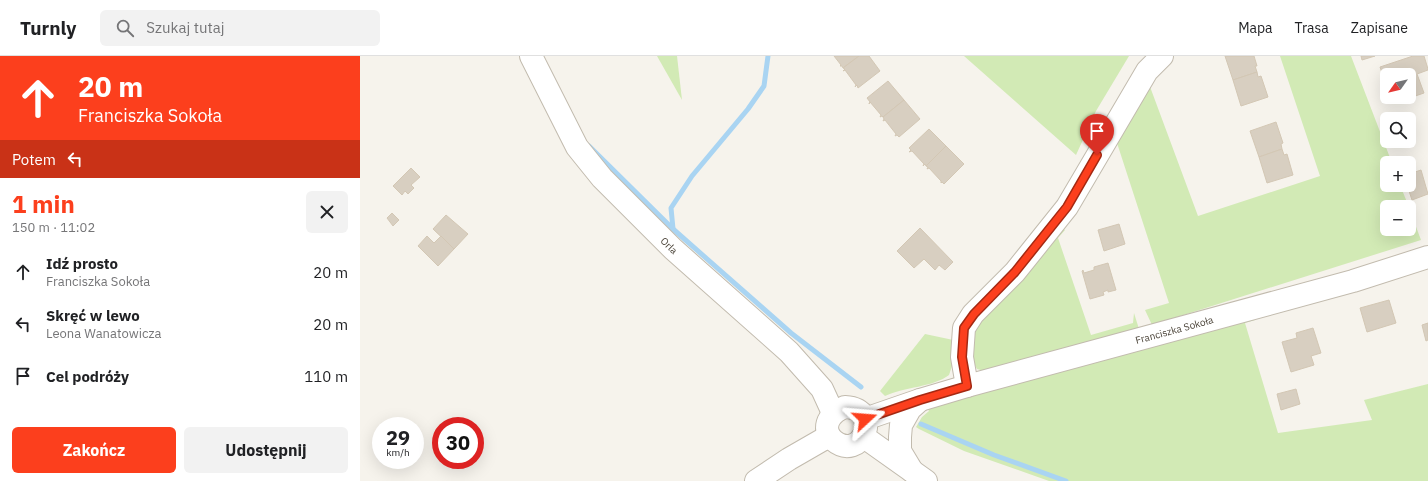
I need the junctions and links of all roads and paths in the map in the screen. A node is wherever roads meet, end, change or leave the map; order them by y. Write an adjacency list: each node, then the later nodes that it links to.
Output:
1 (530, 56): 6 (street, Orla)
2 (1162, 56): 4 (street)
3 (1428, 257): 4 (street, Franciszka Sokoła)
4 (967, 386): 5 (street, Franciszka Sokoła)
5 (920, 400): 7 (street, Franciszka Sokoła); 9 (street)
6 (833, 413): 7 (street); 8 (street)
7 (864, 428): 8 (street); 9 (street)
8 (829, 436): 10 (street)
9 (919, 476)
10 (756, 481)

